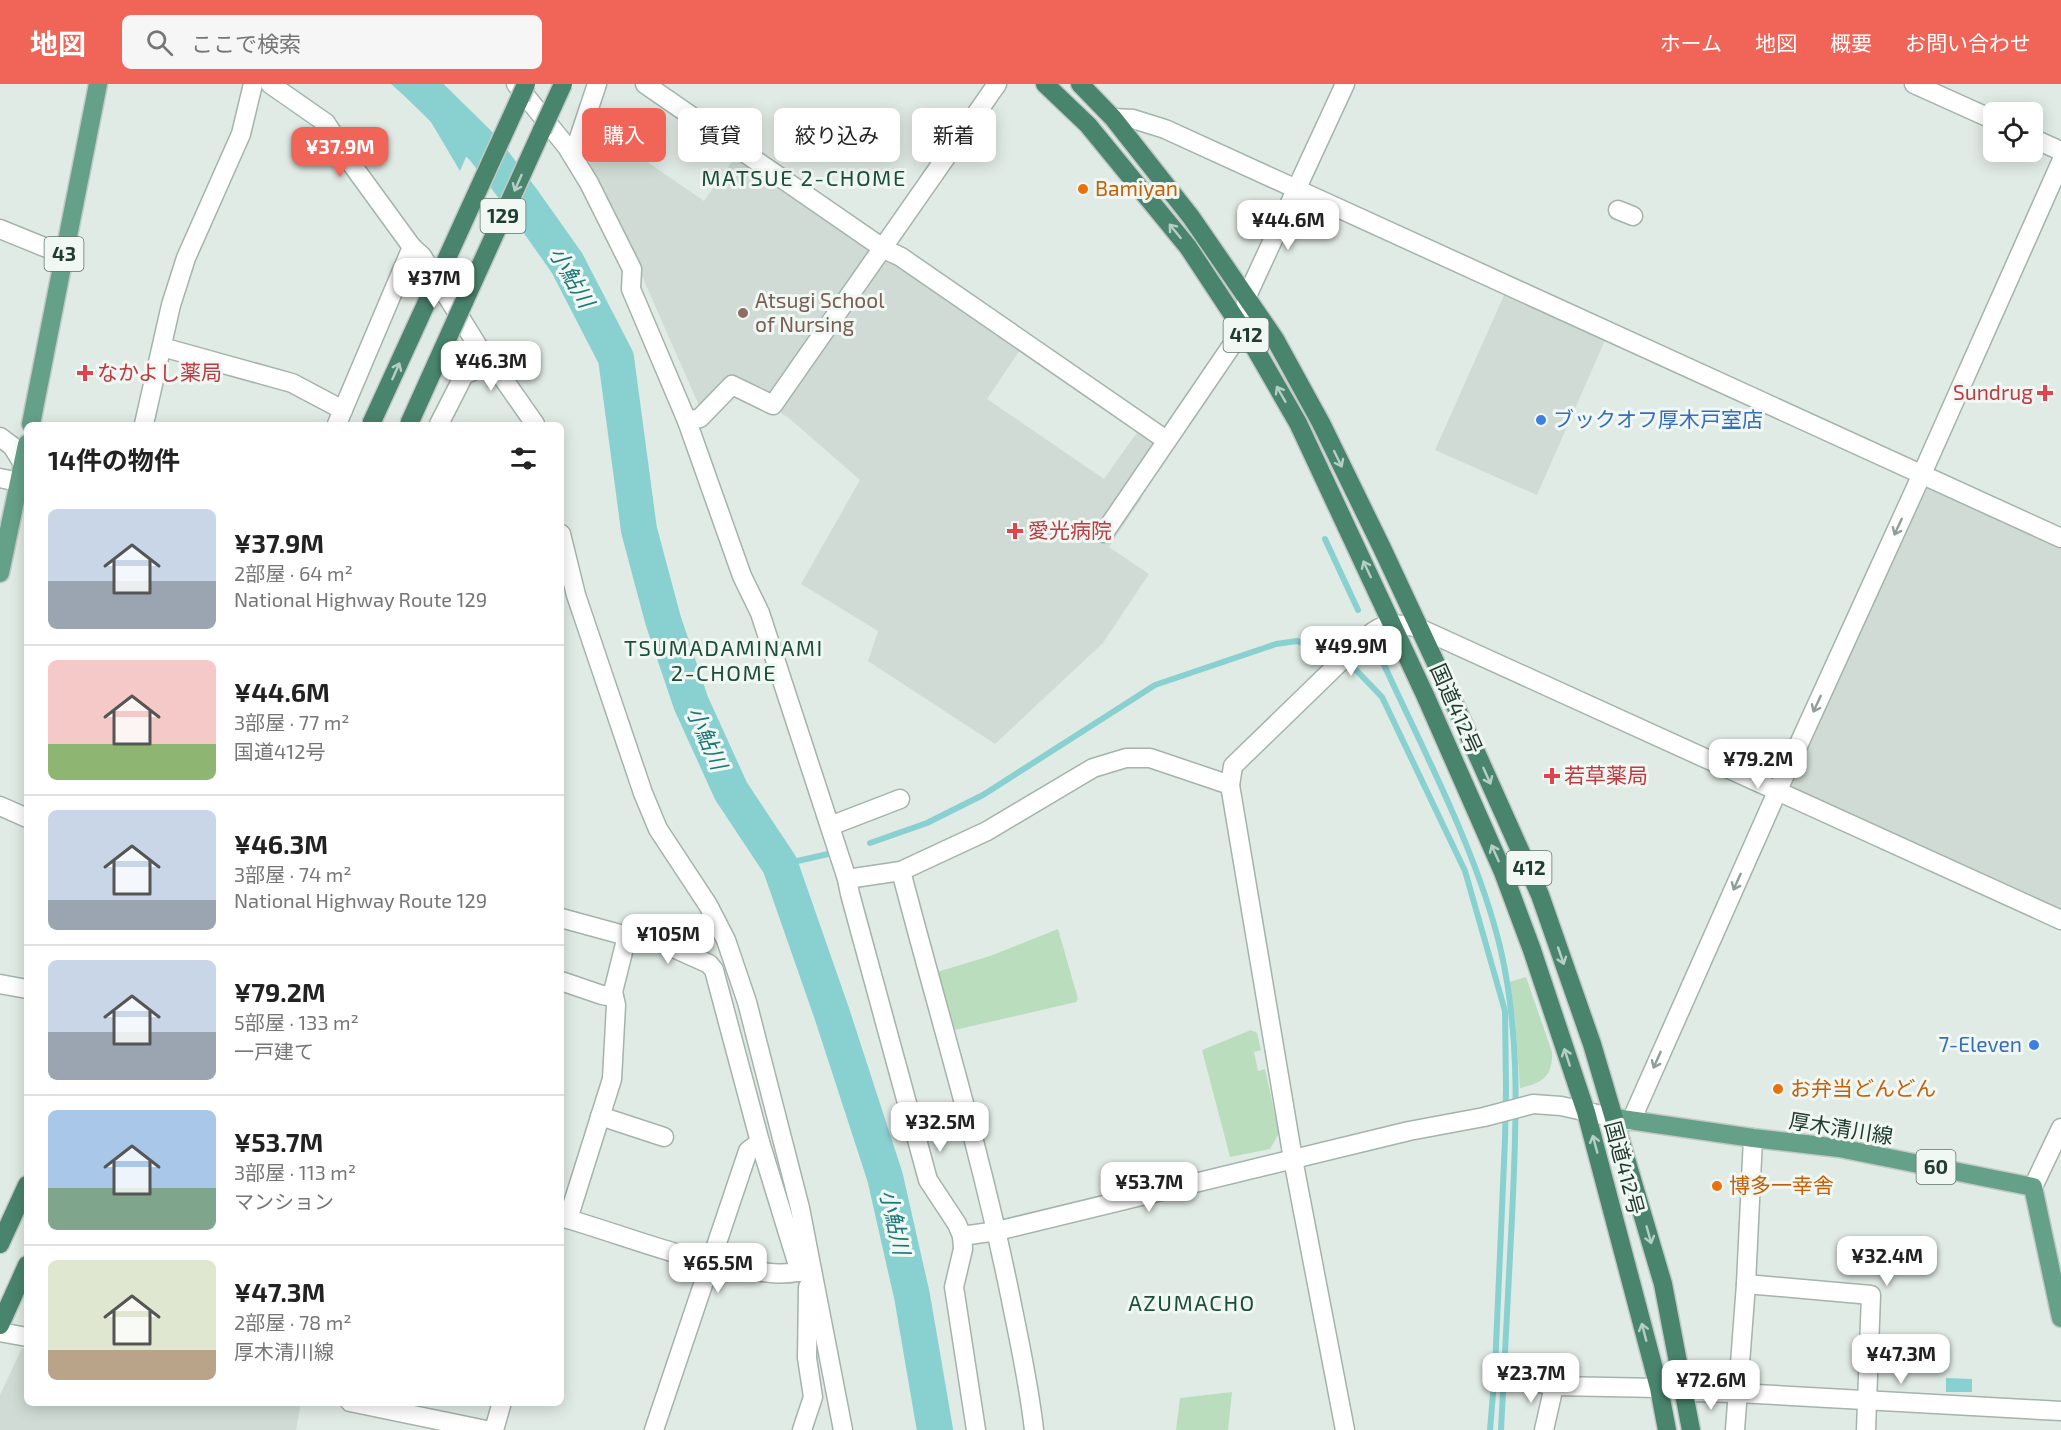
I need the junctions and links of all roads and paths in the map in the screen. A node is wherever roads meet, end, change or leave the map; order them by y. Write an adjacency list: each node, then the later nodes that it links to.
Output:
1 (98, 84): 24 (main road, 43)
2 (253, 84): 27 (street)
3 (270, 84): 22 (street)
4 (516, 84): 18 (street)
5 (526, 84): 33 (highway, 129, one-way to 5, bridge)
6 (563, 84): 34 (highway, 129, one-way to 34, bridge)
7 (597, 84): 18 (street)
8 (645, 84): 23 (street)
9 (997, 84): 23 (street)
10 (1045, 84): 26 (highway, 国道412号 / 412, one-way to 10)
11 (1080, 84): 15 (highway, 国道412号 / 412)
12 (1345, 84): 20 (street)
13 (1914, 84): 14 (street)
14 (1983, 115)
15 (1113, 118): 20 (street); 25 (highway, 国道412号 / 412)
16 (2043, 143): 17 (street)
17 (2061, 151)
18 (573, 156): 30 (street)
19 (2061, 162): 40 (street)
20 (1297, 190): 25 (street); 40 (street)
21 (0, 229): 24 (street)
22 (412, 247): 28 (street); 29 (street)
23 (884, 249): 30 (street); 38 (street)
24 (64, 255): 31 (main road, 43)
25 (1247, 296): 26 (street); 47 (highway, 国道412号 / 412, one-way to 47)
26 (1243, 329): 38 (street); 46 (highway, 国道412号 / 412, one-way to 26)
27 (162, 347): 29 (street); 32 (street)
28 (489, 364): 35 (street); 36 (street)
29 (340, 417)
30 (687, 421): 53 (street)
31 (31, 422)
32 (144, 422)
33 (372, 422)
34 (410, 422)
35 (440, 422)
36 (534, 422)
37 (0, 437): 39 (street)
38 (1166, 440): 42 (street)
39 (23, 472): 41 (street); 45 (main road)
40 (1922, 474): 43 (street); 49 (street, one-way to 49)
41 (0, 478)
42 (1104, 534)
43 (2061, 538)
44 (564, 546): 78 (street)
45 (0, 573)
46 (1392, 622): 47 (street); 48 (street); 63 (highway, 国道412号 / 412, one-way to 46)
47 (1419, 628): 49 (street); 65 (highway, 国道412号 / 412, one-way to 65)
48 (1230, 786): 54 (street); 70 (street)
49 (1777, 792): 57 (street); 65 (street, one-way to 65)
50 (900, 799): 53 (street)
51 (0, 806): 52 (street)
52 (24, 817)
53 (830, 826): 55 (street)
54 (901, 871): 55 (street); 74 (street)
55 (847, 879): 75 (street)
56 (564, 919): 58 (street)
57 (2061, 920)
58 (627, 936): 62 (street); 69 (street)
59 (564, 982): 62 (street)
60 (0, 984): 61 (street)
61 (24, 988)
62 (614, 997): 64 (street)
63 (1586, 1112): 65 (street); 70 (street); 87 (highway, 国道412号 / 412, one-way to 63)
64 (600, 1116): 67 (street); 73 (street)
65 (1623, 1120): 68 (main road, 厚木清川線 / 60); 88 (highway, 国道412号 / 412, one-way to 88)
66 (2061, 1128): 71 (street)
67 (664, 1137)
68 (1753, 1138): 71 (main road, 厚木清川線 / 60); 80 (street)
69 (760, 1142): 77 (street); 78 (street)
70 (1293, 1159): 74 (street); 101 (street)
71 (2033, 1186): 81 (main road)
72 (24, 1192): 76 (highway)
73 (565, 1218): 77 (street)
74 (997, 1231): 75 (street); 100 (street)
75 (962, 1236): 99 (street)
76 (0, 1244)
77 (709, 1263): 78 (street); 96 (street)
78 (806, 1270): 97 (street); 98 (street)
79 (24, 1272): 82 (highway)
80 (1746, 1284): 89 (street); 90 (street)
81 (2061, 1318)
82 (0, 1325)
83 (0, 1332): 84 (street)
84 (24, 1336)
85 (1517, 1378): 86 (street)
86 (1554, 1386): 87 (street); 102 (street)
87 (1659, 1388): 103 (highway, 国道412号 / 412)
88 (1685, 1392): 89 (street); 104 (highway, 国道412号 / 412)
89 (1738, 1393): 90 (street); 105 (street)
90 (1867, 1401): 93 (street); 106 (street)
91 (369, 1406): 94 (street)
92 (501, 1406): 95 (street)
93 (2061, 1411)
94 (486, 1430)
95 (494, 1430)
96 (654, 1430)
97 (802, 1430)
98 (843, 1430)
99 (976, 1430)
100 (1034, 1430)
101 (1345, 1430)
102 (1544, 1430)
103 (1667, 1430)
104 (1691, 1430)
105 (1735, 1430)
106 (1866, 1430)

